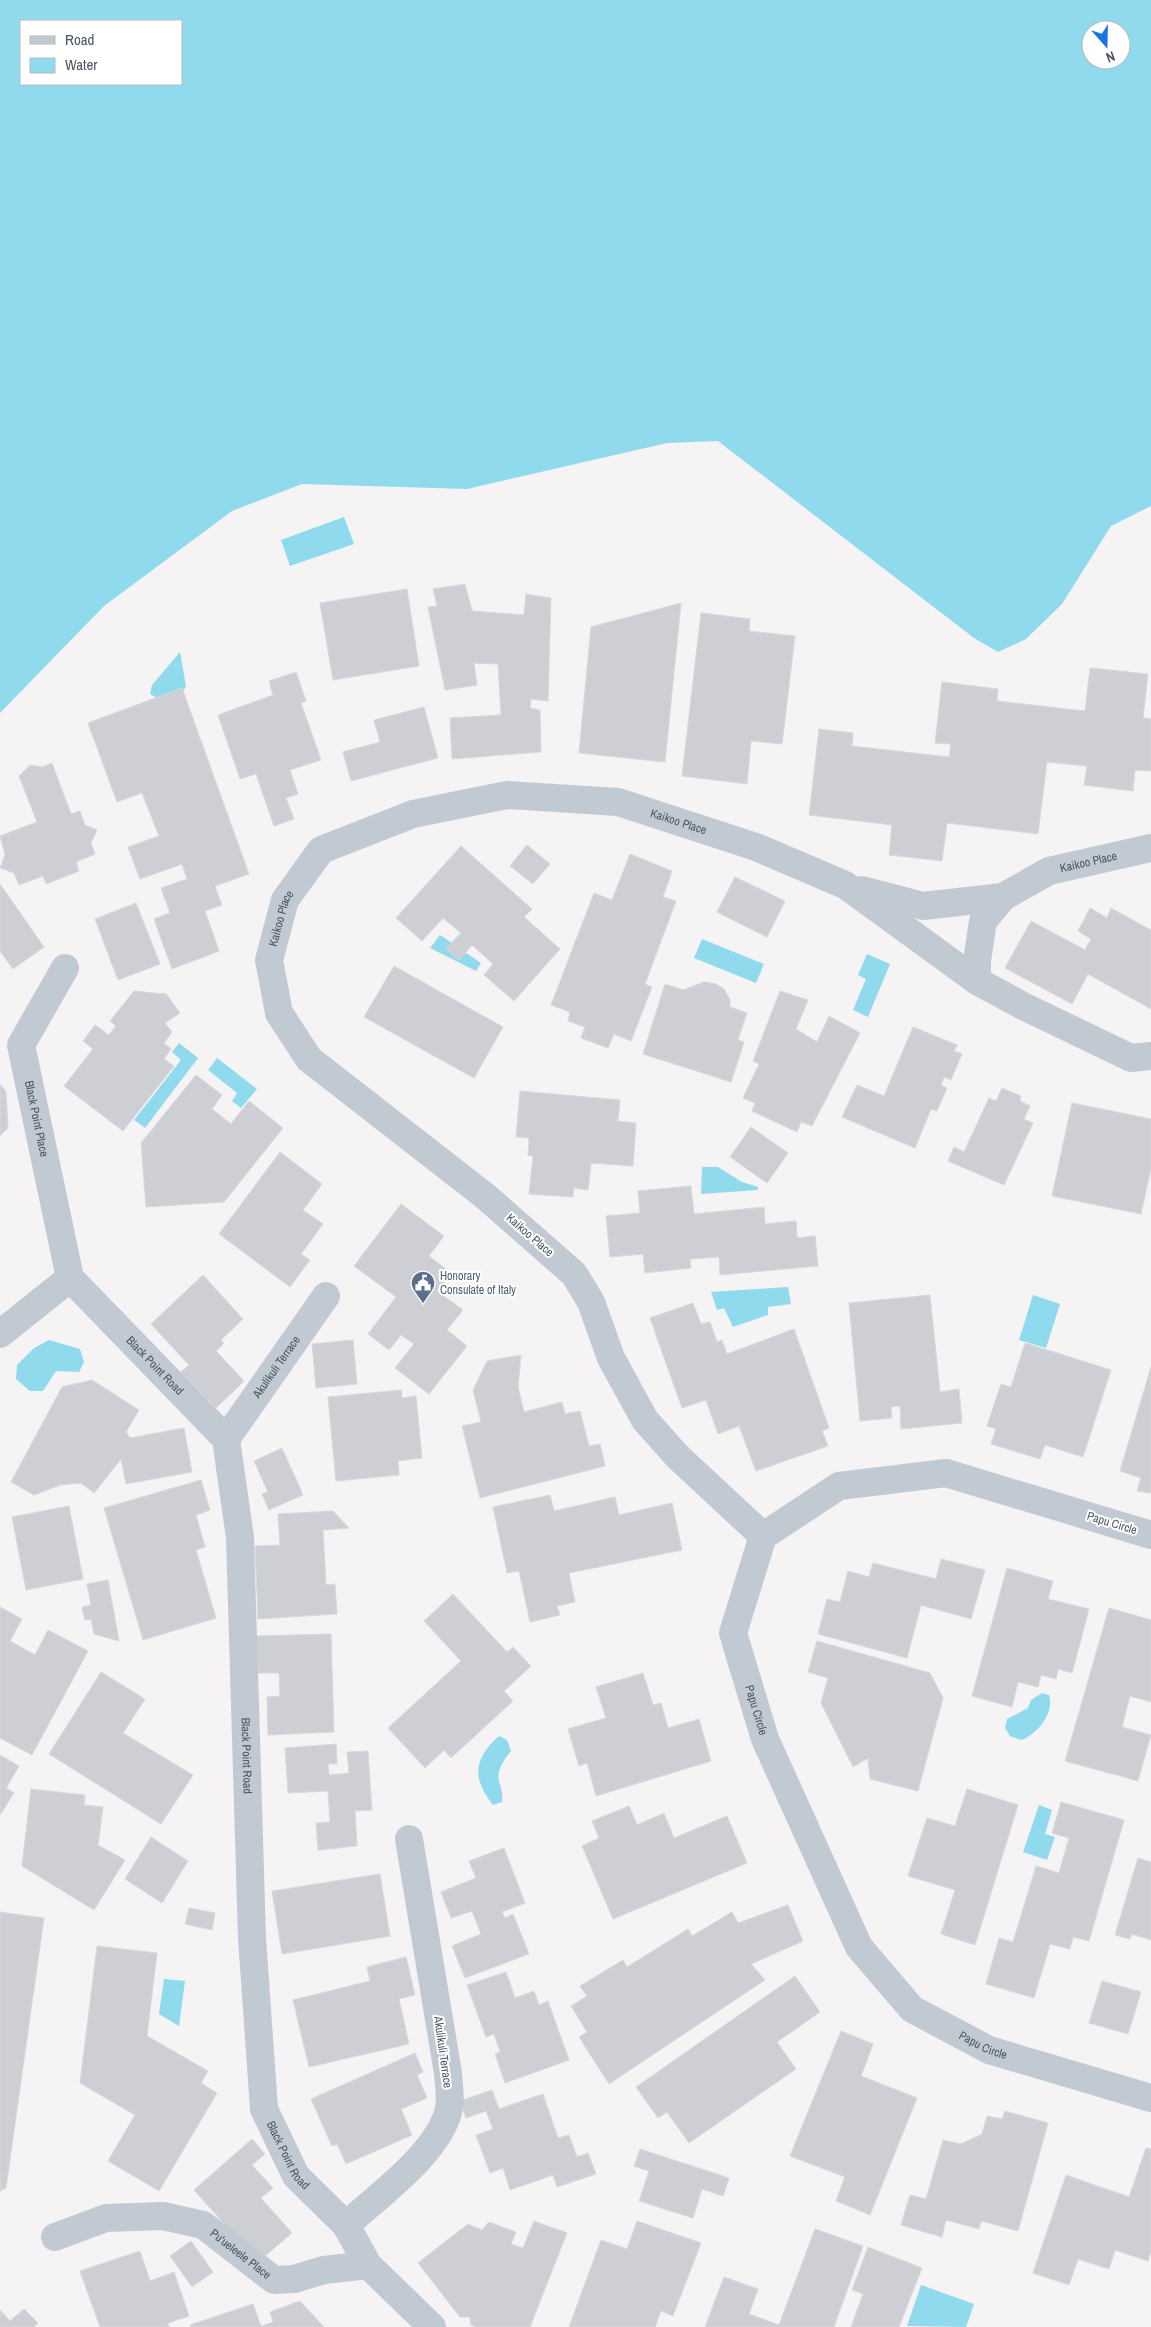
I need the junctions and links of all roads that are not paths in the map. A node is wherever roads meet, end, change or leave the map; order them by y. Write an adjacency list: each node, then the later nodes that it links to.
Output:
1 (1151, 848): 3 (street, Kaikoo Place)
2 (845, 885): 3 (street); 5 (street, Kaikoo Place); 12 (street, Kaikoo Place)
3 (1003, 897): 5 (street, Kaikoo Place)
4 (65, 968): 7 (street, Black Point Place)
5 (977, 981): 6 (street, Kaikoo Place)
6 (1151, 1056)
7 (70, 1278): 9 (street); 10 (street, Black Point Road)
8 (326, 1296): 10 (street, Akulikuli Terrace)
9 (0, 1334)
10 (226, 1439): 15 (street, Black Point Road)
11 (1151, 1535): 12 (street, Papu Circle)
12 (763, 1536): 14 (street, Papu Circle)
13 (409, 1840): 15 (street, Akulikuli Terrace)
14 (1151, 2098)
15 (346, 2225): 17 (street, Black Point Road)
16 (55, 2237): 17 (street, Pu'ueleele Place)
17 (368, 2265): 18 (street, Black Point Road)
18 (432, 2327)

